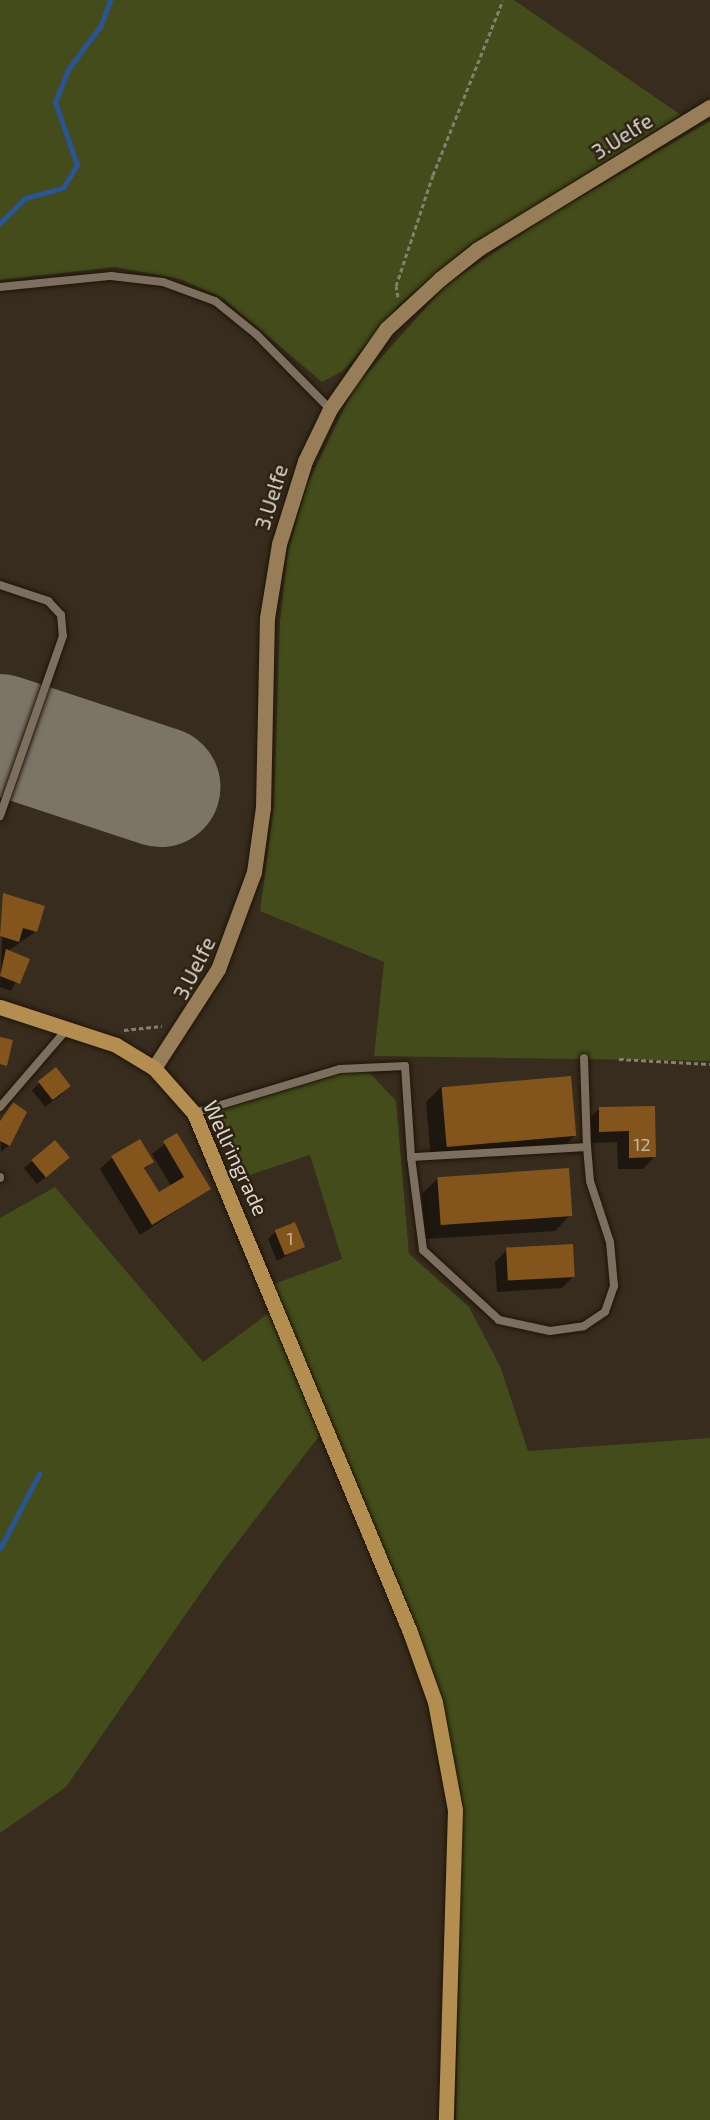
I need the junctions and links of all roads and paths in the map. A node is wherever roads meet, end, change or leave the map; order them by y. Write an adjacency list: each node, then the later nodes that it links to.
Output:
1 (503, 0): 4 (path)
2 (710, 107): 4 (street, 3.Uelfe)
3 (0, 287): 5 (lane)
4 (408, 307): 5 (street, 3.Uelfe)
5 (330, 409): 15 (street, 3.Uelfe)
6 (0, 585): 7 (lane)
7 (0, 816)
8 (0, 1007): 10 (main road, Wellringrade)
9 (170, 1022): 11 (path)
10 (68, 1028): 15 (main road, Wellringrade); 16 (lane)
11 (116, 1028)
12 (584, 1058): 18 (lane)
13 (619, 1059): 14 (path)
14 (710, 1064)
15 (154, 1068): 17 (main road, Wellringrade)
16 (0, 1107)
17 (194, 1113): 19 (lane); 20 (main road, Wellringrade)
18 (586, 1147): 19 (lane); 19 (lane)
19 (411, 1157)
20 (446, 2120)

